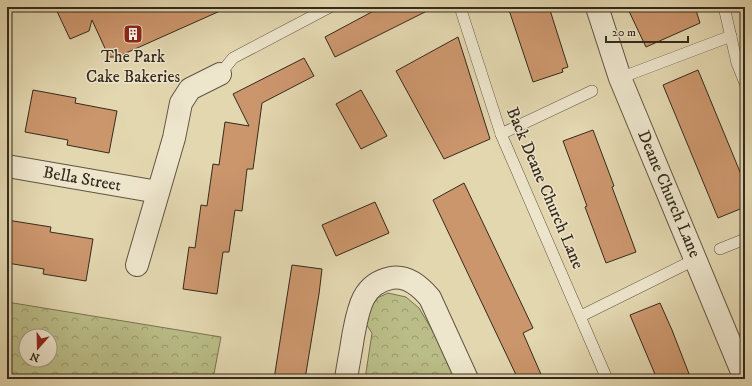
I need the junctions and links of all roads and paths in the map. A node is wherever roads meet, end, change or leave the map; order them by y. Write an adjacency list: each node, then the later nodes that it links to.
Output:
1 (330, 7): 6 (lane)
2 (460, 7): 10 (lane, Back Deane Church Lane)
3 (597, 7): 7 (street, Deane Church Lane)
4 (724, 7): 5 (lane)
5 (731, 36): 7 (lane); 8 (lane)
6 (220, 74): 12 (street)
7 (620, 78): 15 (street, Deane Church Lane)
8 (745, 83)
9 (592, 91): 10 (lane)
10 (501, 134): 17 (lane, Back Deane Church Lane)
11 (7, 166): 12 (street, Bella Street)
12 (158, 192): 16 (street)
13 (745, 239): 14 (lane)
14 (720, 249)
15 (696, 259): 17 (lane); 21 (street, Deane Church Lane)
16 (137, 265)
17 (581, 316): 20 (lane, Back Deane Church Lane)
18 (346, 379): 19 (street)
19 (467, 379)
20 (607, 379)
21 (745, 379)

